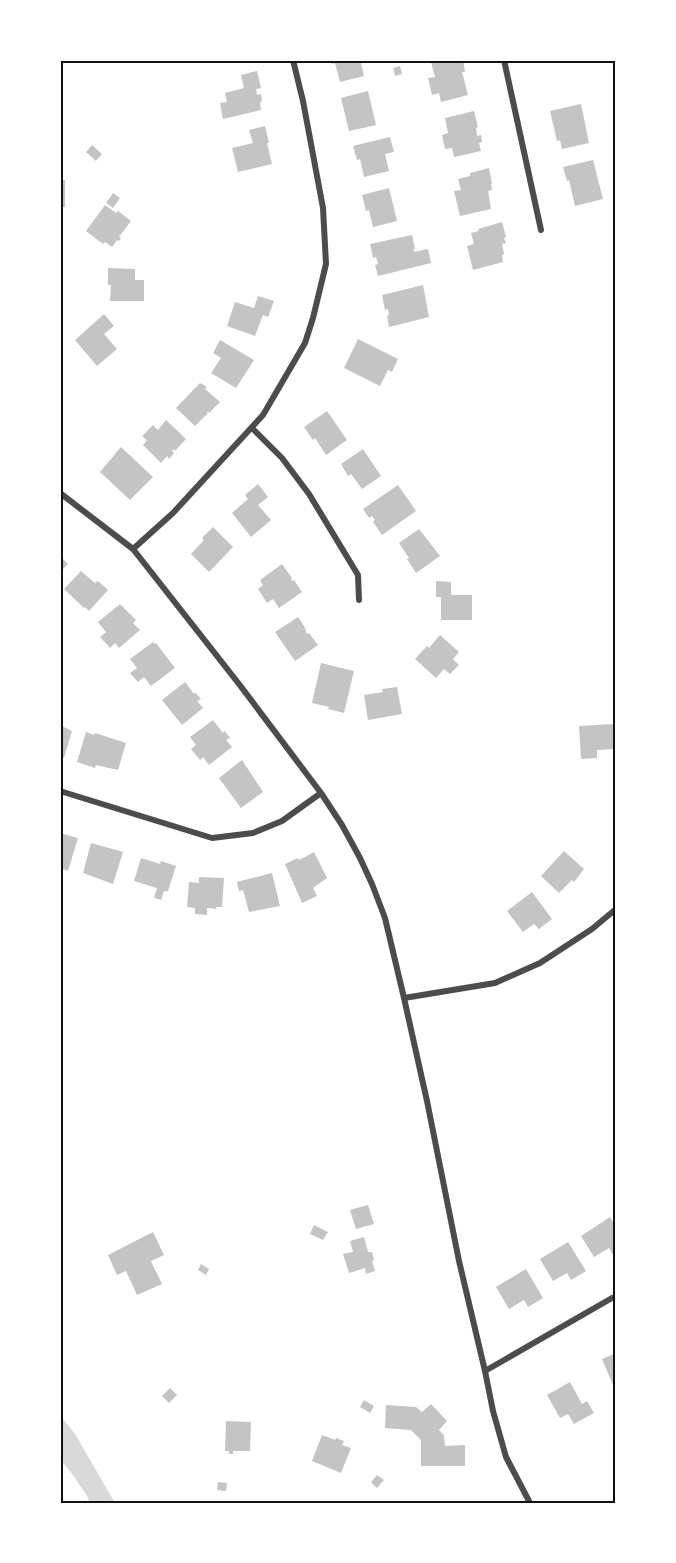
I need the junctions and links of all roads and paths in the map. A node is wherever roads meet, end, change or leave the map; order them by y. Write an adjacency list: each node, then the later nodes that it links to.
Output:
1 (293, 60): 4 (street)
2 (504, 60): 3 (street)
3 (541, 230)
4 (252, 428): 6 (street); 7 (street)
5 (60, 493): 6 (street)
6 (133, 549): 9 (street)
7 (359, 600)
8 (60, 791): 9 (street)
9 (321, 794): 11 (street)
10 (616, 909): 11 (street)
11 (404, 998): 13 (street)
12 (616, 1298): 13 (street)
13 (485, 1371): 14 (street)
14 (530, 1503)

